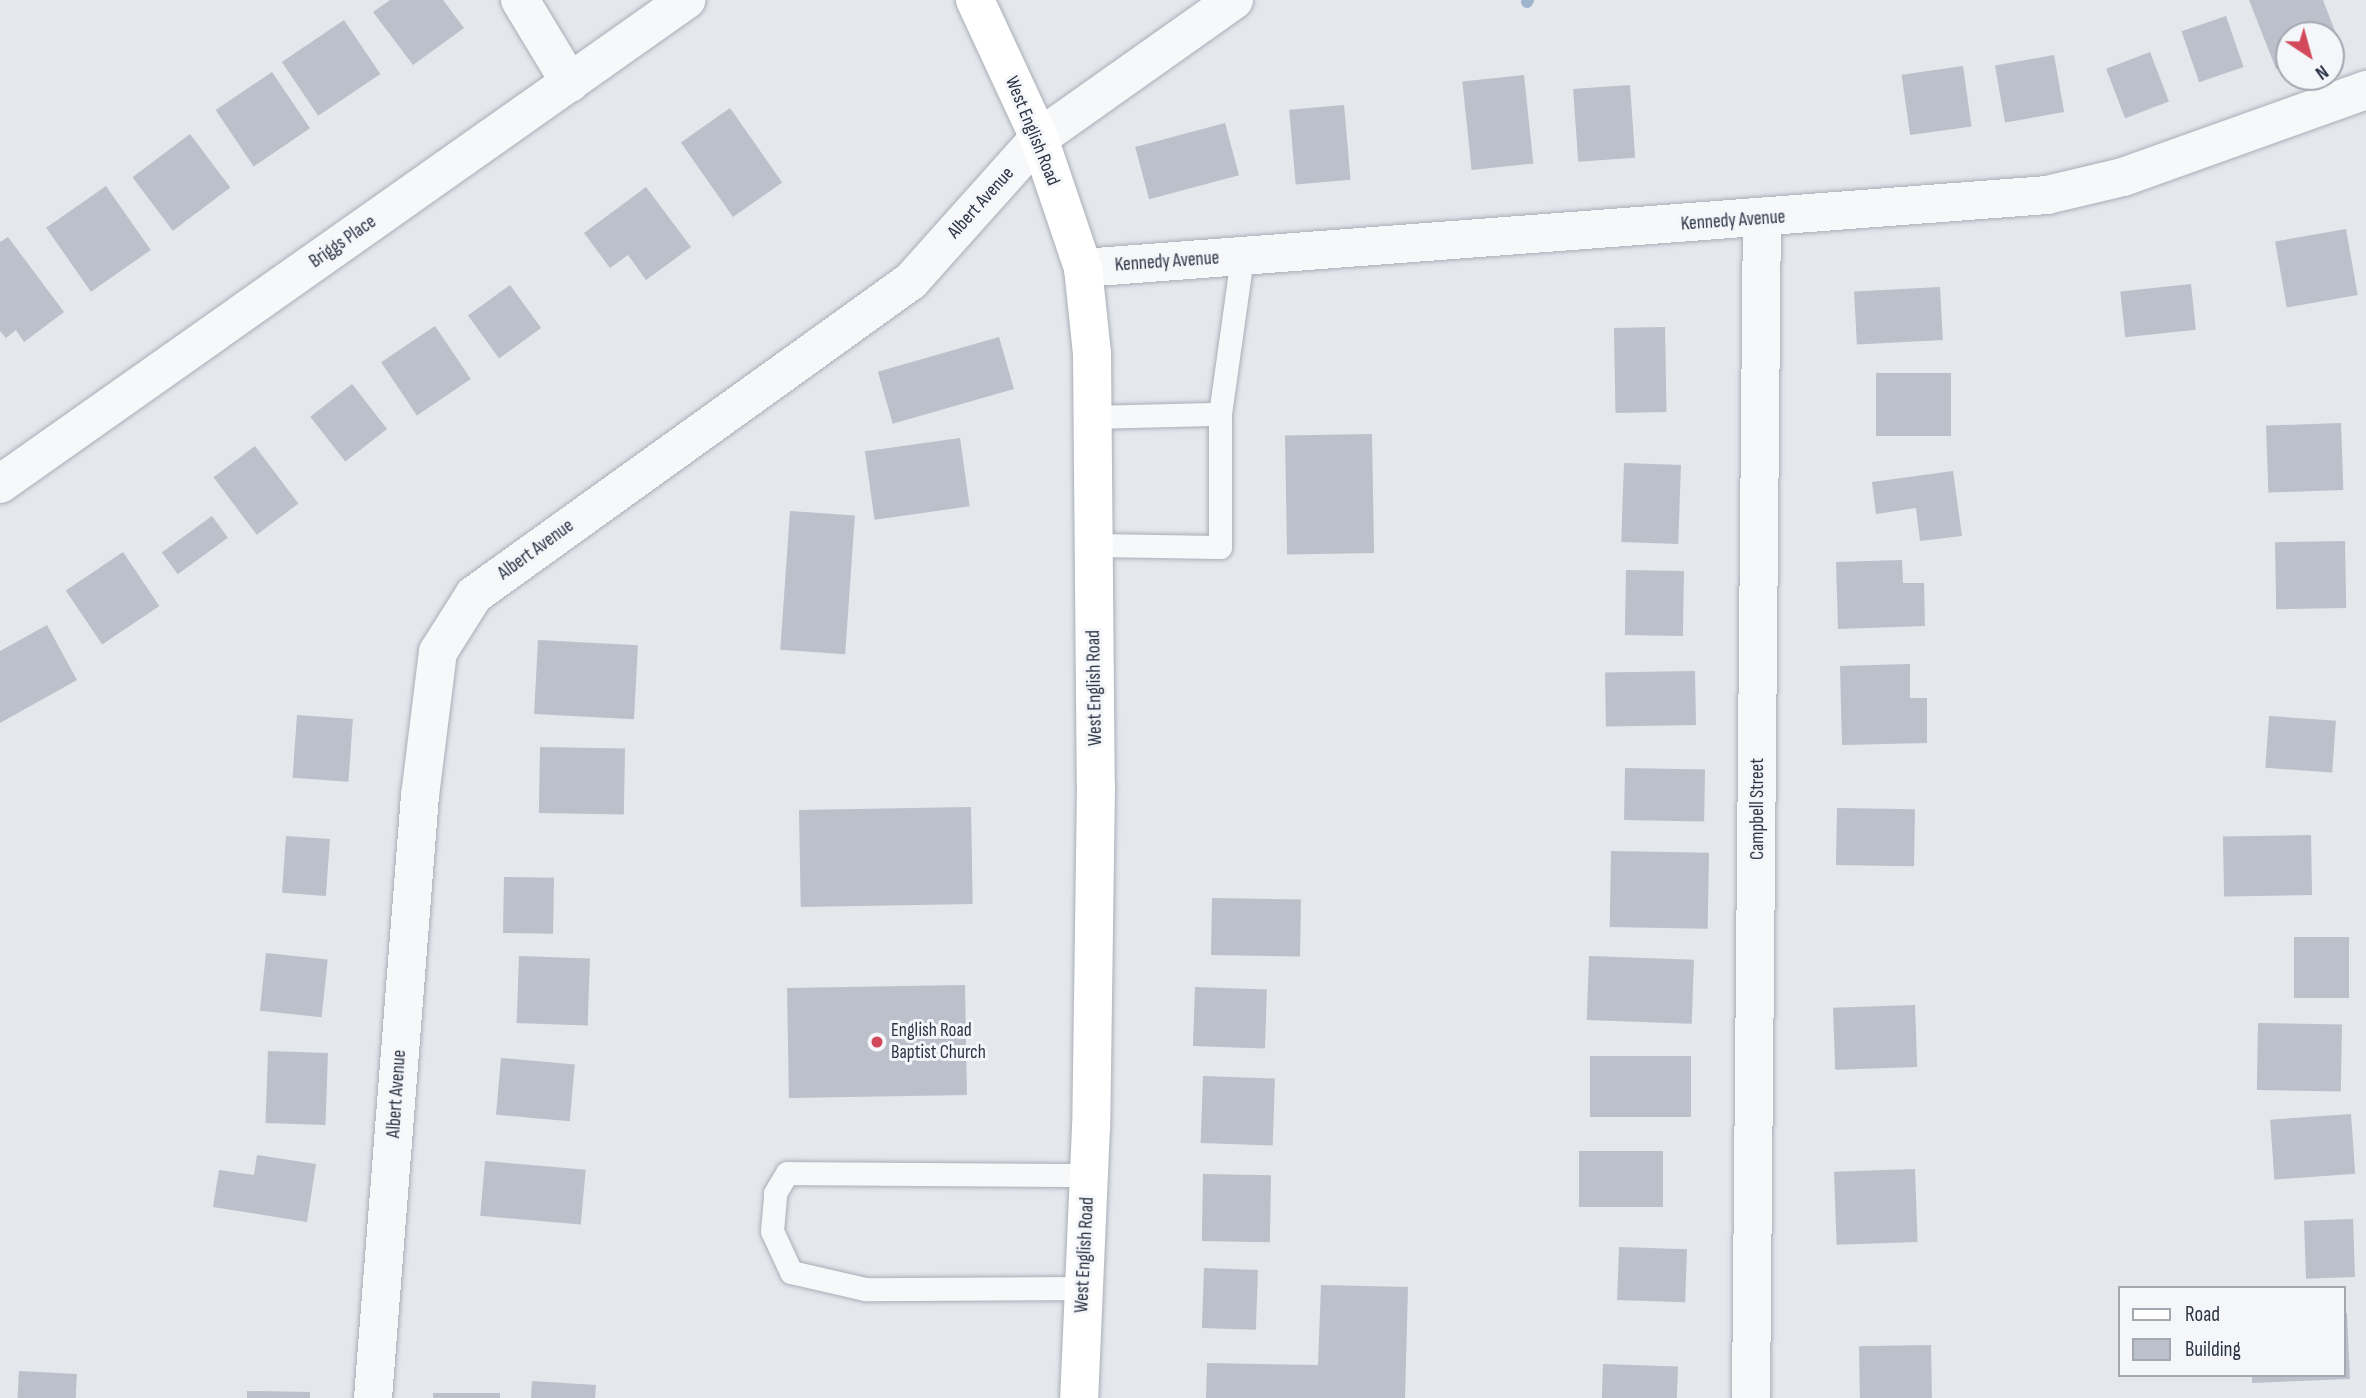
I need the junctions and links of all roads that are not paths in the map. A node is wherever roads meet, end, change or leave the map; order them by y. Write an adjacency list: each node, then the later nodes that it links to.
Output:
1 (520, 0): 5 (street)
2 (686, 0): 5 (street, Briggs Place)
3 (975, 0): 7 (main road, West English Road)
4 (1234, 0): 7 (street, Albert Avenue)
5 (570, 83): 13 (street, Briggs Place)
6 (2366, 90): 8 (street, Kennedy Avenue)
7 (1039, 138): 10 (main road, West English Road); 17 (street, Albert Avenue)
8 (1762, 219): 9 (street, Kennedy Avenue); 19 (street, Campbell Street)
9 (1242, 257): 10 (street, Kennedy Avenue); 11 (lane)
10 (1083, 268): 12 (main road, West English Road)
11 (1220, 414): 12 (lane); 14 (lane)
12 (1093, 417): 14 (main road, West English Road)
13 (0, 484)
14 (1094, 545): 15 (main road, West English Road)
15 (1089, 1175): 16 (main road, West English Road); 16 (lane)
16 (1083, 1289): 18 (main road, West English Road)
17 (373, 1398)
18 (1079, 1398)
19 (1751, 1398)

